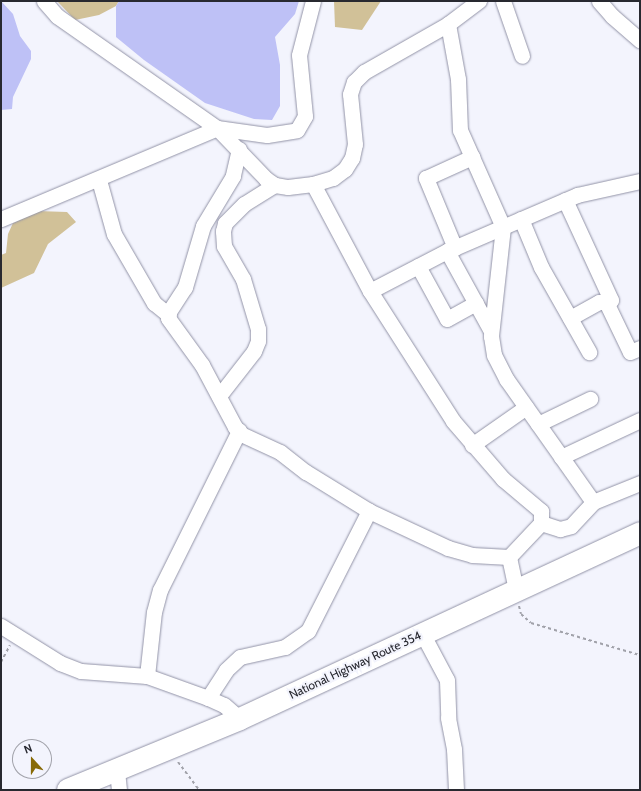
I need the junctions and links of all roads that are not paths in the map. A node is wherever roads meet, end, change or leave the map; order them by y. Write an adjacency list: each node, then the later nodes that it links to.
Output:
1 (44, 1): 9 (street)
2 (313, 1): 9 (street)
3 (479, 1): 6 (street)
4 (503, 1): 8 (street)
5 (599, 1): 7 (street)
6 (448, 24): 11 (street); 14 (street)
7 (640, 40)
8 (522, 56)
9 (217, 128): 10 (street); 12 (street)
10 (239, 149): 15 (street); 25 (street)
11 (472, 158): 19 (street); 20 (street)
12 (100, 180): 17 (street); 25 (street)
13 (640, 181): 16 (street)
14 (313, 184): 15 (street); 22 (street)
15 (275, 185): 30 (street)
16 (565, 200): 18 (street); 23 (street)
17 (1, 219)
18 (520, 219): 19 (street); 26 (street)
19 (503, 227): 20 (street); 27 (street)
20 (451, 250): 21 (street); 24 (street)
21 (418, 266): 22 (street); 24 (street)
22 (370, 291): 36 (street)
23 (606, 302): 26 (street); 28 (street)
24 (476, 303): 27 (street)
25 (169, 315): 30 (street)
26 (570, 318): 29 (street)
27 (491, 331): 32 (street)
28 (640, 348)
29 (589, 352)
30 (219, 396): 35 (street)
31 (590, 399): 34 (street)
32 (526, 407): 34 (street); 36 (street)
33 (640, 420): 37 (street)
34 (538, 424): 37 (street)
35 (239, 431): 40 (street); 47 (street)
36 (472, 445): 41 (street)
37 (561, 457): 39 (street)
38 (640, 483): 39 (street)
39 (593, 502): 41 (street)
40 (369, 511): 43 (street); 48 (street)
41 (541, 523): 43 (street)
42 (640, 533): 44 (highway, National Highway Route 354)
43 (509, 557): 44 (street)
44 (516, 591): 46 (highway, National Highway Route 354)
45 (1, 626): 47 (street)
46 (422, 633): 49 (highway, National Highway Route 354); 52 (street)
47 (147, 676): 48 (street)
48 (208, 698): 49 (street)
49 (240, 719): 50 (highway, National Highway Route 354)
50 (118, 780): 51 (highway, National Highway Route 354)
51 (68, 790)
52 (456, 790)

